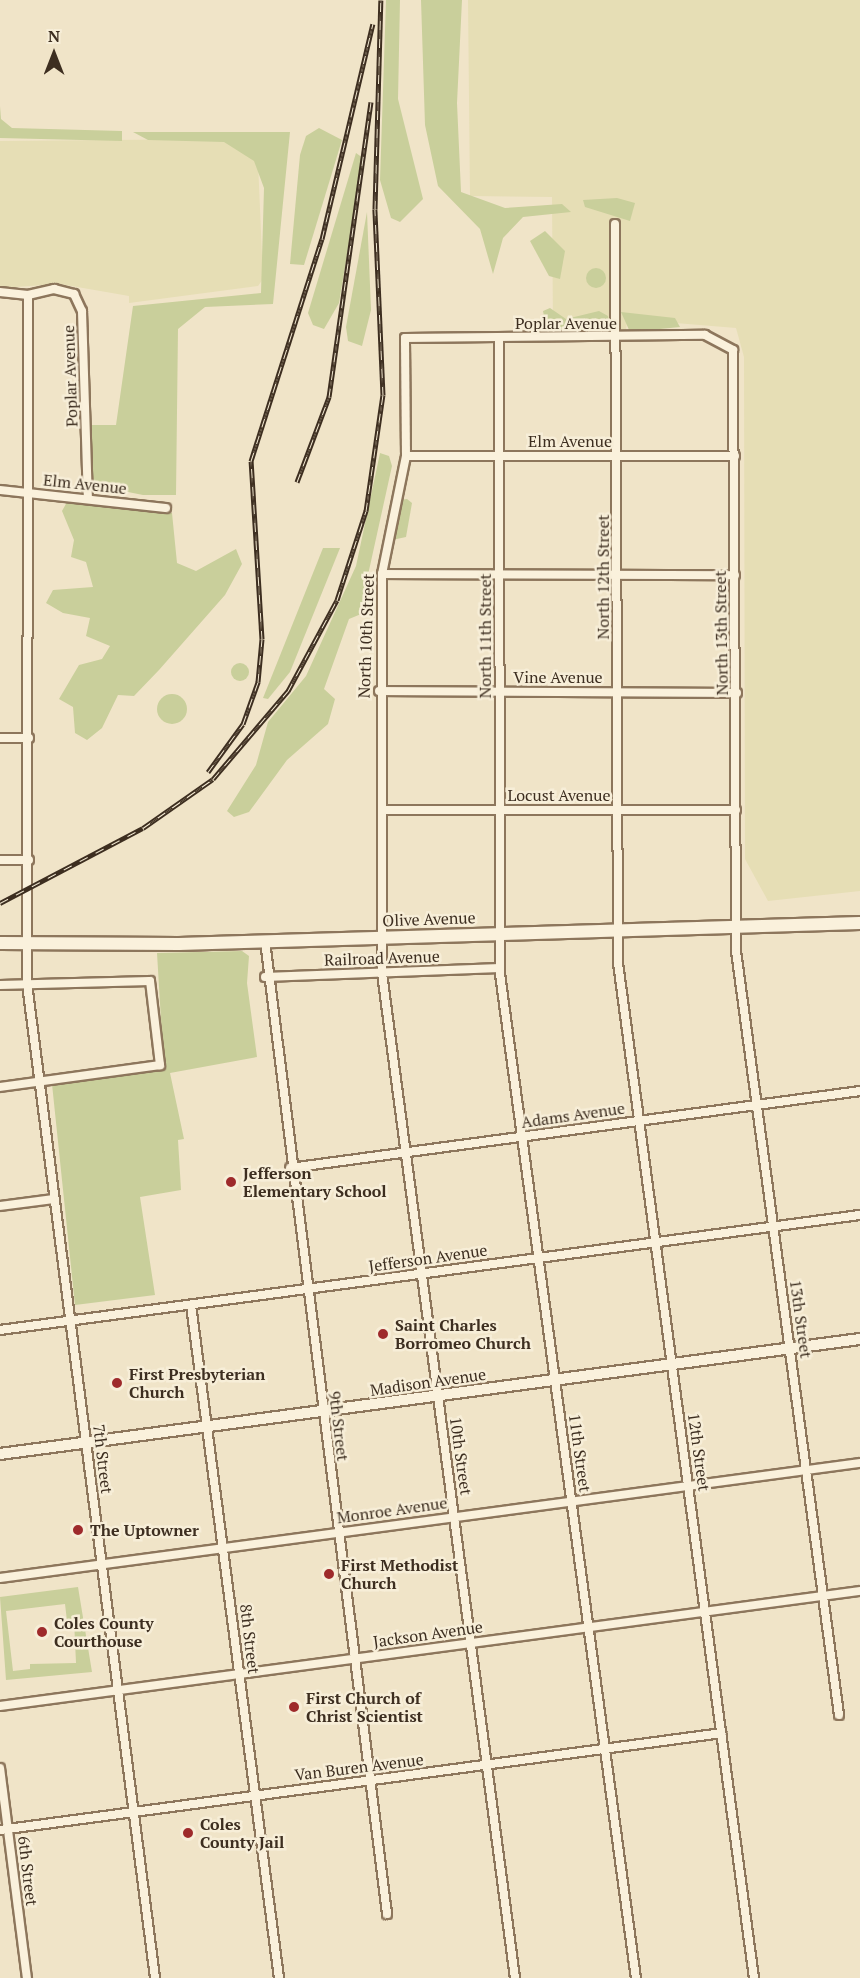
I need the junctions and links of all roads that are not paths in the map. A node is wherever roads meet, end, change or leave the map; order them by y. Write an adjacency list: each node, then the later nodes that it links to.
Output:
1 (615, 224): 6 (street, North 12th Street)
2 (0, 292): 3 (street, Poplar Avenue)
3 (28, 295): 13 (street, 7th Street); 14 (street, Poplar Avenue)
4 (405, 338): 5 (street, Poplar Avenue); 8 (street, North 10th Street)
5 (499, 338): 6 (street, Poplar Avenue); 9 (street, North 11th Street)
6 (617, 338): 7 (street, Poplar Avenue); 10 (street, North 12th Street)
7 (726, 342): 11 (street, North 13th Street)
8 (406, 456): 9 (street, Elm Avenue); 16 (street, North 10th Street)
9 (500, 456): 10 (street, Elm Avenue); 17 (street, North 11th Street)
10 (617, 456): 11 (street, Elm Avenue); 18 (street, North 12th Street)
11 (735, 456): 19 (street, North 13th Street)
12 (0, 490): 13 (street, Elm Avenue)
13 (26, 492): 14 (street, Elm Avenue); 25 (street, 7th Street)
14 (88, 499): 15 (street, Elm Avenue)
15 (166, 508)
16 (382, 574): 17 (street); 20 (street, North 10th Street)
17 (500, 574): 18 (street); 21 (street, North 11th Street)
18 (618, 574): 19 (street); 22 (street, North 12th Street)
19 (735, 575): 23 (street, North 13th Street)
20 (379, 691): 21 (street, Vine Avenue); 26 (street, North 10th Street)
21 (500, 692): 22 (street, Vine Avenue); 27 (street, North 11th Street)
22 (618, 692): 23 (street, Vine Avenue); 28 (street, North 12th Street)
23 (737, 693): 29 (street, North 13th Street)
24 (0, 738): 25 (street)
25 (29, 738): 31 (street, 7th Street)
26 (382, 810): 27 (street, Locust Avenue); 36 (street, North 10th Street)
27 (500, 810): 28 (street, Locust Avenue); 35 (street, North 11th Street)
28 (618, 810): 29 (street, Locust Avenue); 34 (street, North 12th Street)
29 (736, 810): 33 (street, North 13th Street)
30 (0, 860): 31 (street)
31 (29, 860): 39 (street, 7th Street)
32 (860, 923): 33 (main road, Olive Avenue)
33 (736, 926): 34 (main road, Olive Avenue); 48 (street, 13th Street)
34 (618, 930): 35 (main road, Olive Avenue); 49 (street, 12th Street)
35 (500, 933): 36 (main road, Olive Avenue); 40 (street, 11th Street)
36 (382, 937): 37 (main road, Olive Avenue); 41 (street, 10th Street)
37 (265, 941): 39 (main road, Olive Avenue); 42 (street, 9th Street)
38 (0, 943): 39 (main road, Olive Avenue)
39 (30, 943): 43 (street, 7th Street)
40 (500, 968): 41 (street, Railroad Avenue); 50 (street, 11th Street)
41 (382, 973): 42 (street, Railroad Avenue); 51 (street, 10th Street)
42 (265, 977): 52 (street, 9th Street)
43 (27, 984): 44 (street); 45 (street, 7th Street); 45 (street)
44 (0, 985)
45 (39, 1082): 46 (street); 53 (street, 7th Street)
46 (0, 1087)
47 (860, 1092): 48 (street, Adams Avenue)
48 (757, 1105): 49 (street, Adams Avenue); 56 (street, 13th Street)
49 (639, 1121): 50 (street, Adams Avenue); 57 (street, 12th Street)
50 (522, 1137): 51 (street, Adams Avenue); 58 (street, 11th Street)
51 (405, 1152): 52 (street, Adams Avenue); 59 (street, 10th Street)
52 (290, 1168): 60 (street, 9th Street)
53 (54, 1199): 54 (street); 62 (street, 7th Street)
54 (0, 1206)
55 (860, 1215): 56 (street, Jefferson Avenue)
56 (773, 1227): 57 (street, Jefferson Avenue); 65 (street, 13th Street)
57 (656, 1242): 58 (street, Jefferson Avenue); 66 (street, 12th Street)
58 (539, 1258): 59 (street, Jefferson Avenue); 67 (street, 11th Street)
59 (421, 1274): 60 (street, Jefferson Avenue); 68 (street, 10th Street)
60 (306, 1289): 61 (street, Jefferson Avenue); 69 (street, 9th Street)
61 (191, 1305): 62 (street, Jefferson Avenue); 70 (street, 8th Street)
62 (70, 1321): 63 (street, Jefferson Avenue); 71 (street, 7th Street)
63 (0, 1330)
64 (860, 1339): 65 (street, Madison Avenue)
65 (790, 1348): 66 (street, Madison Avenue); 74 (street, 13th Street)
66 (672, 1364): 67 (street, Madison Avenue); 75 (street, 12th Street)
67 (555, 1380): 68 (street, Madison Avenue); 76 (street, 11th Street)
68 (438, 1395): 69 (street, Madison Avenue); 77 (street, 10th Street)
69 (322, 1411): 70 (street, Madison Avenue); 78 (street, 9th Street)
70 (207, 1426): 71 (street, Madison Avenue); 79 (street, 8th Street)
71 (86, 1443): 72 (street, Madison Avenue); 80 (street, 7th Street)
72 (0, 1454)
73 (860, 1463): 74 (street, Monroe Avenue)
74 (806, 1470): 75 (street, Monroe Avenue); 83 (street, 13th Street)
75 (689, 1486): 76 (street, Monroe Avenue); 84 (street, 12th Street)
76 (572, 1501): 77 (street, Monroe Avenue); 85 (street, 11th Street)
77 (454, 1517): 78 (street, Monroe Avenue); 86 (street, 10th Street)
78 (338, 1533): 79 (street, Monroe Avenue); 87 (street, 9th Street)
79 (223, 1548): 80 (street, Monroe Avenue); 88 (street, 8th Street)
80 (101, 1564): 81 (street, Monroe Avenue); 89 (street, 7th Street)
81 (0, 1578)
82 (860, 1591): 83 (street, Jackson Avenue)
83 (823, 1596): 84 (street, Jackson Avenue); 91 (street, 13th Street)
84 (706, 1612): 85 (street, Jackson Avenue); 92 (street, 12th Street)
85 (589, 1627): 86 (street, Jackson Avenue); 93 (street, 11th Street)
86 (471, 1643): 87 (street, Jackson Avenue); 94 (street, 10th Street)
87 (354, 1659): 88 (street, Jackson Avenue); 96 (street, 9th Street)
88 (239, 1674): 89 (street, Jackson Avenue); 97 (street, 8th Street)
89 (118, 1690): 90 (street, Jackson Avenue); 98 (street, 7th Street)
90 (0, 1706)
91 (839, 1715)
92 (722, 1733): 93 (street, Van Buren Avenue); 106 (street, 12th Street)
93 (605, 1749): 94 (street, Van Buren Avenue); 105 (street, 11th Street)
94 (486, 1767): 96 (street, Van Buren Avenue); 104 (street, 10th Street)
95 (0, 1768): 99 (street, 6th Street)
96 (370, 1780): 97 (street, Van Buren Avenue); 100 (street, 9th Street)
97 (255, 1796): 98 (street, Van Buren Avenue); 103 (street, 8th Street)
98 (134, 1812): 99 (street, Van Buren Avenue); 102 (street, 7th Street)
99 (4, 1829): 101 (street, 6th Street)
100 (387, 1914)
101 (27, 1978)
102 (155, 1978)
103 (279, 1978)
104 (515, 1978)
105 (636, 1978)
106 (754, 1978)

